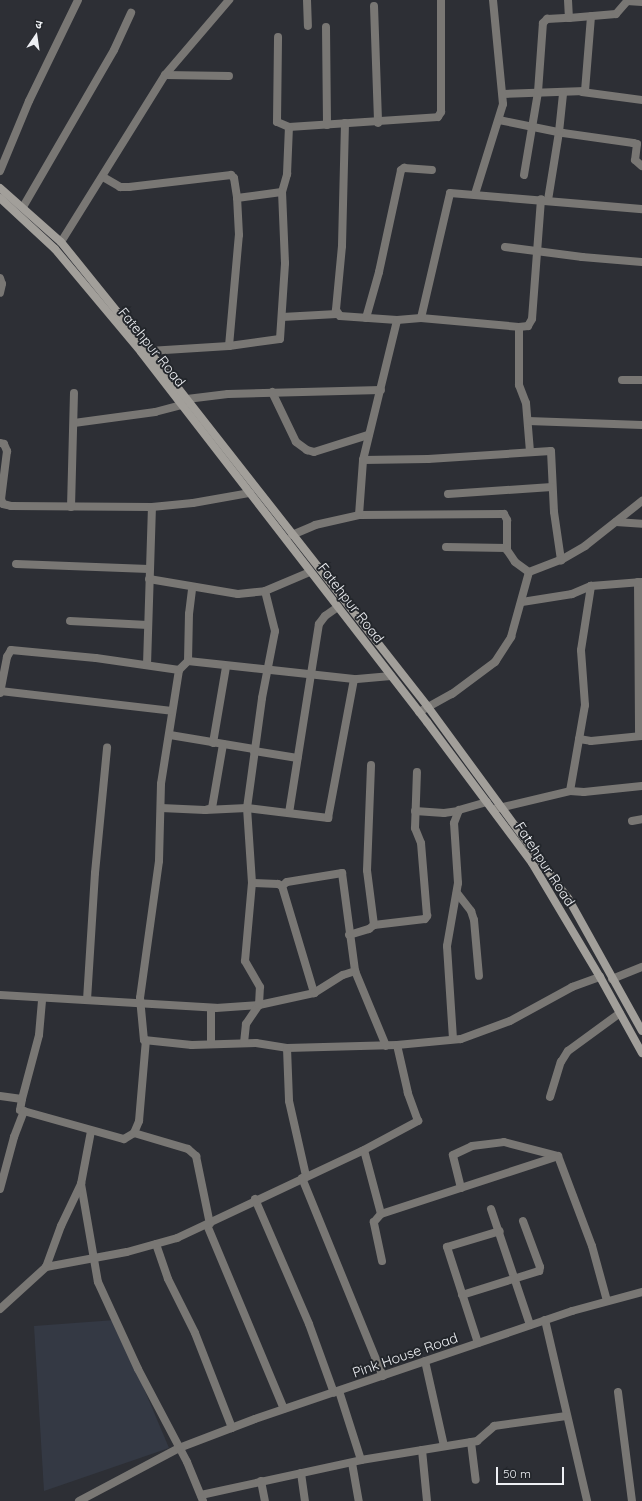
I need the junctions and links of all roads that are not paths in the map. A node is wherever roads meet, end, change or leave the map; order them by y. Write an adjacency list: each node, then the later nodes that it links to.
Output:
1 (78, 0): 31 (street)
2 (229, 0): 16 (street)
3 (307, 0): 13 (street)
4 (441, 0): 25 (street)
5 (493, 0): 21 (street)
6 (568, 0): 12 (street)
7 (628, 1): 8 (street); 11 (street)
8 (642, 2)
9 (374, 6): 25 (street)
10 (131, 13): 41 (street)
11 (591, 16): 12 (street); 19 (street)
12 (569, 18): 18 (street)
13 (308, 26)
14 (326, 27): 26 (street)
15 (278, 37): 28 (street)
16 (166, 75): 17 (street); 34 (street)
17 (229, 76)
18 (538, 92): 20 (street); 21 (street); 27 (street)
19 (582, 92): 20 (street); 22 (street)
20 (563, 93): 29 (street)
21 (503, 94): 23 (street)
22 (642, 100)
23 (499, 120): 27 (street); 37 (street)
24 (345, 123): 25 (street); 26 (street); 49 (street)
25 (378, 123)
26 (327, 125): 28 (street)
27 (533, 126): 29 (street); 33 (street)
28 (289, 127): 36 (street)
29 (559, 132): 30 (street); 40 (street)
30 (642, 166)
31 (0, 170)
32 (432, 170): 51 (street)
33 (524, 175)
34 (103, 177): 39 (street); 43 (street)
35 (0, 188): 41 (street)
36 (282, 192): 39 (street); 50 (street)
37 (475, 194): 40 (street); 52 (street)
38 (0, 198): 62 (street, Fatehpur Road)
39 (237, 198): 55 (street)
40 (544, 200): 42 (street); 45 (street)
41 (23, 207): 43 (street)
42 (642, 209)
43 (61, 242): 56 (street)
44 (505, 247): 45 (street)
45 (535, 252): 46 (street); 54 (street)
46 (642, 262)
47 (0, 278): 48 (street)
48 (0, 293)
49 (337, 314): 50 (street); 51 (street)
50 (282, 317): 55 (street)
51 (366, 318): 53 (street)
52 (421, 318): 53 (street); 54 (street)
53 (397, 320): 59 (street)
54 (519, 327): 63 (street)
55 (229, 346): 56 (street)
56 (149, 350): 62 (street)
57 (622, 380): 58 (street)
58 (642, 380)
59 (381, 390): 60 (street); 66 (street)
60 (272, 392): 62 (street); 66 (street)
61 (74, 393): 64 (street)
62 (184, 402): 64 (street); 71 (street, Fatehpur Road); 77 (street)
63 (528, 421): 65 (street); 68 (street)
64 (74, 423): 74 (street)
65 (642, 426)
66 (368, 435): 69 (street)
67 (0, 444): 74 (street)
68 (530, 452): 69 (street); 70 (street)
69 (363, 460): 76 (street)
70 (552, 487): 72 (street); 83 (street)
71 (250, 493): 75 (street); 77 (street, Fatehpur Road)
72 (448, 494)
73 (642, 501): 78 (street)
74 (71, 507): 75 (street)
75 (152, 507): 85 (street)
76 (359, 515): 80 (street); 82 (street)
77 (272, 517): 80 (street); 86 (street, Fatehpur Road)
78 (616, 522): 79 (street); 83 (street)
79 (642, 524)
80 (292, 535): 107 (street)
81 (446, 547): 82 (street)
82 (508, 548): 87 (street)
83 (561, 560): 87 (street)
84 (16, 564): 85 (street)
85 (149, 569): 88 (street)
86 (310, 572): 92 (street); 94 (street, Fatehpur Road)
87 (529, 572): 93 (street)
88 (149, 579): 91 (street); 96 (street)
89 (640, 582): 90 (street); 111 (street)
90 (591, 586): 93 (street); 112 (street)
91 (192, 588): 92 (street); 98 (street)
92 (265, 591): 101 (street)
93 (522, 602): 107 (street)
94 (338, 608): 103 (street); 104 (street, Fatehpur Road)
95 (70, 621): 96 (street)
96 (148, 625): 99 (street)
97 (4, 657): 99 (street); 106 (street)
98 (188, 661): 100 (street); 102 (street)
99 (147, 665): 102 (street)
100 (226, 667): 101 (street); 113 (street)
101 (268, 669): 103 (street); 116 (street)
102 (179, 670): 108 (street)
103 (310, 674): 105 (street); 117 (street)
104 (391, 676): 105 (street); 109 (street, Fatehpur Road)
105 (354, 679): 130 (street)
106 (0, 692): 108 (street)
107 (428, 707): 109 (street); 123 (street)
108 (172, 711): 110 (street)
109 (419, 712): 122 (street, Fatehpur Road)
110 (170, 735): 113 (street); 124 (street)
111 (641, 736): 112 (street)
112 (579, 739): 121 (street)
113 (213, 743): 114 (street)
114 (223, 744): 116 (street); 126 (street)
115 (107, 748): 146 (street)
116 (254, 750): 117 (street); 125 (street)
117 (297, 758): 130 (street)
118 (371, 765): 136 (street)
119 (417, 772): 129 (street)
120 (642, 786): 121 (street)
121 (570, 791): 123 (street)
122 (487, 802): 127 (street); 128 (street, Fatehpur Road)
123 (503, 807): 128 (street); 142 (street)
124 (161, 808): 126 (street); 147 (street)
125 (248, 808): 126 (street); 130 (street); 133 (street)
126 (205, 810)
127 (459, 810): 129 (street); 135 (street)
128 (493, 810): 141 (street, Fatehpur Road)
129 (415, 811): 136 (street)
130 (289, 813)
131 (642, 819): 132 (street)
132 (632, 821)
133 (252, 883): 134 (street); 148 (street)
134 (282, 886): 137 (street); 143 (street)
135 (457, 893): 140 (street); 152 (street)
136 (374, 925): 137 (street)
137 (349, 935): 139 (street)
138 (642, 967): 142 (street)
139 (355, 971): 143 (street); 157 (street)
140 (479, 976)
141 (600, 977): 150 (street, Fatehpur Road); 152 (street)
142 (612, 979): 151 (street)
143 (314, 993): 148 (street)
144 (0, 995): 145 (street)
145 (42, 998): 146 (street); 162 (street)
146 (87, 1000): 147 (street)
147 (140, 1004): 149 (street); 153 (street)
148 (259, 1005): 149 (street); 154 (street)
149 (211, 1008): 155 (street)
150 (620, 1013): 159 (street, Fatehpur Road); 161 (street)
151 (642, 1031)
152 (453, 1039): 156 (street)
153 (146, 1040): 155 (street); 165 (street)
154 (244, 1043): 155 (street); 158 (street)
155 (211, 1044)
156 (397, 1045): 157 (street); 166 (street)
157 (386, 1046): 158 (street)
158 (287, 1048): 168 (street)
159 (642, 1053)
160 (0, 1096): 162 (street)
161 (550, 1097)
162 (22, 1099): 163 (street)
163 (24, 1111): 164 (street); 171 (street)
164 (92, 1131): 165 (street); 169 (street)
165 (134, 1133): 176 (street)
166 (364, 1150): 168 (street); 174 (street)
167 (558, 1156): 170 (street); 170 (street); 185 (street)
168 (304, 1177): 172 (street); 191 (street)
169 (82, 1184): 179 (street); 181 (street)
170 (461, 1188): 174 (street)
171 (0, 1189)
172 (255, 1199): 176 (street); 192 (street)
173 (491, 1209): 177 (street)
174 (381, 1214): 180 (street)
175 (523, 1221): 182 (street)
176 (208, 1224): 178 (street); 194 (street)
177 (500, 1232): 182 (street); 184 (street)
178 (156, 1244): 179 (street); 196 (street)
179 (94, 1257): 181 (street); 199 (street)
180 (382, 1261)
181 (46, 1267): 186 (street)
182 (514, 1278): 184 (street); 188 (street)
183 (642, 1292): 185 (street, Pink House Road)
184 (462, 1295): 189 (street)
185 (607, 1301): 187 (street, Pink House Road)
186 (0, 1309)
187 (546, 1320): 188 (street, Pink House Road); 195 (street)
188 (530, 1325): 189 (street, Pink House Road)
189 (478, 1343): 190 (street, Pink House Road)
190 (425, 1361): 191 (street, Pink House Road); 198 (street)
191 (382, 1376): 192 (street, Pink House Road)
192 (336, 1392): 194 (street, Pink House Road); 201 (street)
193 (618, 1392): 213 (street)
194 (284, 1409): 196 (street, Pink House Road)
195 (566, 1416): 197 (street); 212 (street)
196 (232, 1428): 199 (street, Pink House Road)
197 (471, 1442): 198 (street); 204 (street)
198 (444, 1446): 200 (street)
199 (180, 1448): 206 (street); 207 (street, Pink House Road)
200 (422, 1450): 201 (street); 211 (street)
201 (361, 1460): 202 (street)
202 (352, 1463): 203 (street); 210 (street)
203 (301, 1473): 205 (street); 209 (street)
204 (476, 1480)
205 (261, 1481): 206 (street); 208 (street)
206 (202, 1498)
207 (80, 1501)
208 (265, 1501)
209 (305, 1501)
210 (359, 1501)
211 (427, 1501)
212 (587, 1501)
213 (632, 1501)

